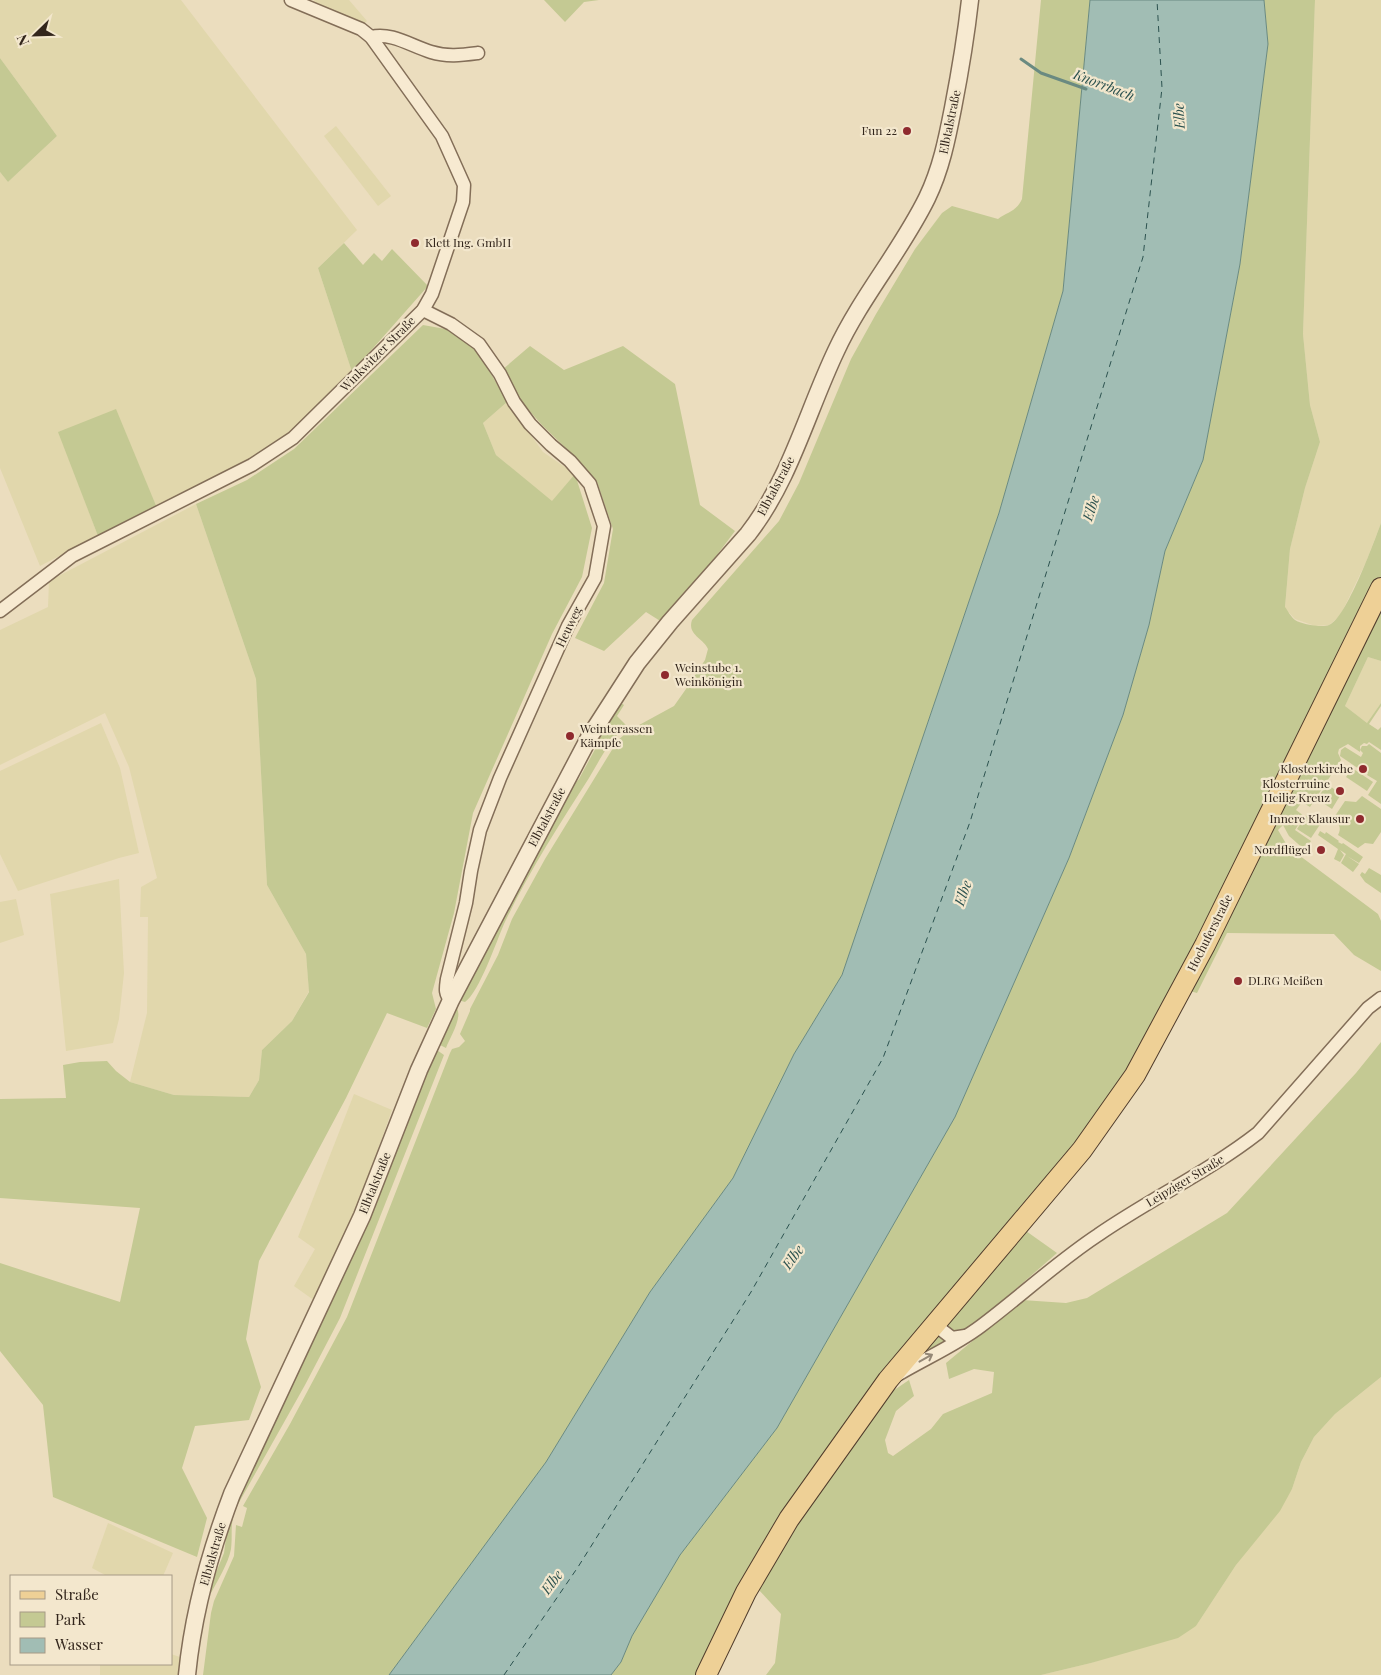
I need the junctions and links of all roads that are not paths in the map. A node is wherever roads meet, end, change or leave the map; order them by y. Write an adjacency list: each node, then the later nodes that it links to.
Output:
1 (291, 0): 3 (street, Winkwitzer Straße)
2 (970, 0): 9 (street, Elbtalstraße)
3 (371, 37): 4 (street); 5 (street, Winkwitzer Straße)
4 (478, 53)
5 (423, 310): 7 (street, Winkwitzer Straße); 9 (street, Heuweg)
6 (1381, 588): 10 (main road, Hochuferstraße)
7 (0, 610)
8 (1381, 998): 11 (street, Leipziger Straße)
9 (451, 1000): 13 (street, Elbtalstraße)
10 (934, 1324): 11 (street); 12 (main road, Hochuferstraße)
11 (965, 1336): 12 (street, Leipziger Straße, one-way to 11)
12 (888, 1380): 14 (main road, Hochuferstraße)
13 (187, 1675)
14 (706, 1675)

